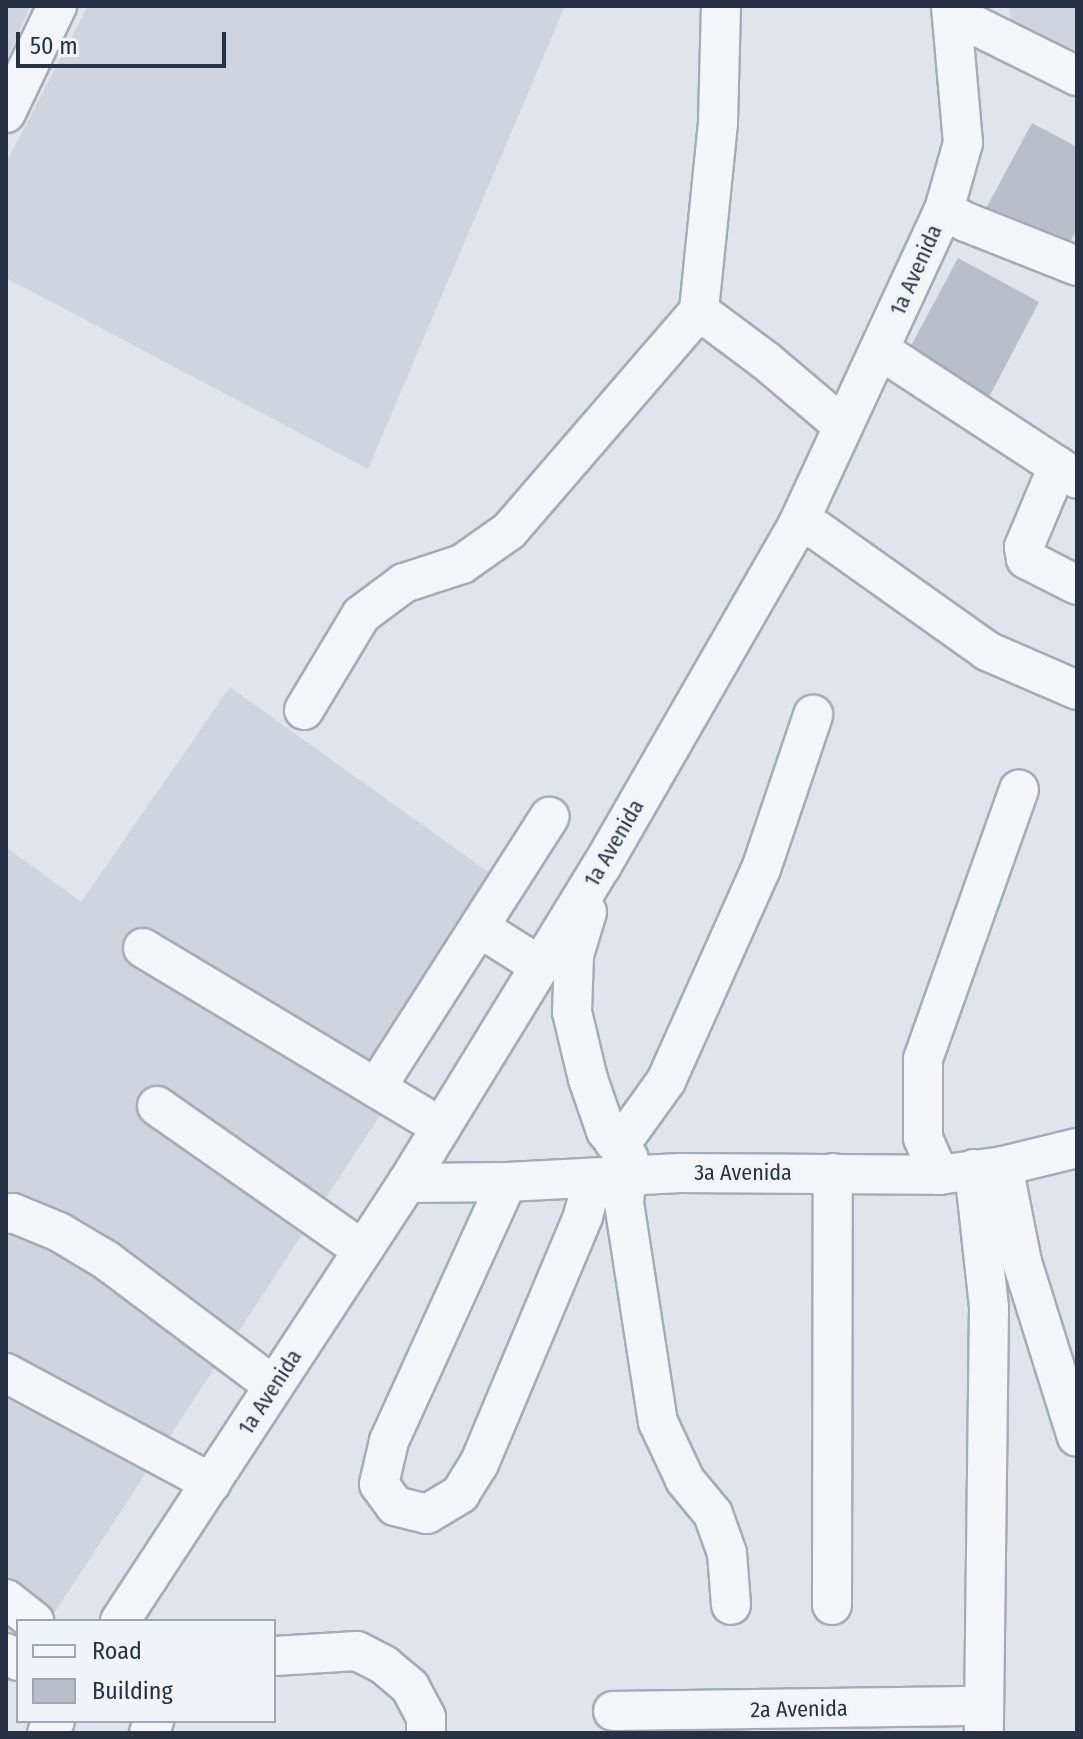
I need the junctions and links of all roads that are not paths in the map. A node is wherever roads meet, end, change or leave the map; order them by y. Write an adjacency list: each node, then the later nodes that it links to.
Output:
1 (57, 6): 5 (street)
2 (721, 6): 8 (street)
3 (972, 14): 4 (street); 6 (street, 1a Avenida)
4 (1077, 76)
5 (6, 113)
6 (944, 210): 7 (street); 9 (street, 1a Avenida)
7 (1077, 266)
8 (699, 311): 10 (street); 15 (street)
9 (880, 350): 10 (street, 1a Avenida); 11 (street)
10 (842, 425): 12 (street, 1a Avenida)
11 (1068, 473): 13 (street)
12 (798, 524): 14 (street); 19 (street, 1a Avenida)
13 (1077, 585)
14 (1077, 690)
15 (304, 710)
16 (813, 715): 26 (street)
17 (1019, 790): 28 (street)
18 (549, 817): 20 (street)
19 (601, 867): 22 (street, 1a Avenida); 26 (street)
20 (480, 928): 22 (street); 23 (street)
21 (143, 948): 23 (street)
22 (540, 966): 25 (street, 1a Avenida)
23 (376, 1088): 25 (street)
24 (157, 1106): 35 (street)
25 (441, 1127): 33 (street, 1a Avenida)
26 (614, 1142): 29 (street)
27 (1077, 1148): 28 (street, 3a Avenida)
28 (972, 1170): 30 (street, 3a Avenida); 38 (street); 47 (street)
29 (680, 1173): 30 (street, 3a Avenida); 31 (street, 3a Avenida)
30 (833, 1173): 42 (street)
31 (610, 1177): 32 (street, 3a Avenida); 32 (street); 41 (street)
32 (507, 1182): 33 (street, 3a Avenida)
33 (407, 1183): 35 (street, 1a Avenida)
34 (6, 1214): 37 (street)
35 (363, 1250): 37 (street, 1a Avenida)
36 (6, 1373): 39 (street)
37 (274, 1386): 39 (street, 1a Avenida)
38 (1077, 1437)
39 (211, 1483): 44 (street, 1a Avenida)
40 (6, 1599): 43 (street)
41 (731, 1605)
42 (832, 1605)
43 (31, 1619)
44 (121, 1619)
45 (276, 1656): 50 (street)
46 (613, 1711): 49 (street, 2a Avenida)
47 (984, 1720): 48 (street, 2a Avenida)
48 (833, 1721): 49 (street, 2a Avenida)
49 (699, 1722)
50 (426, 1733)

